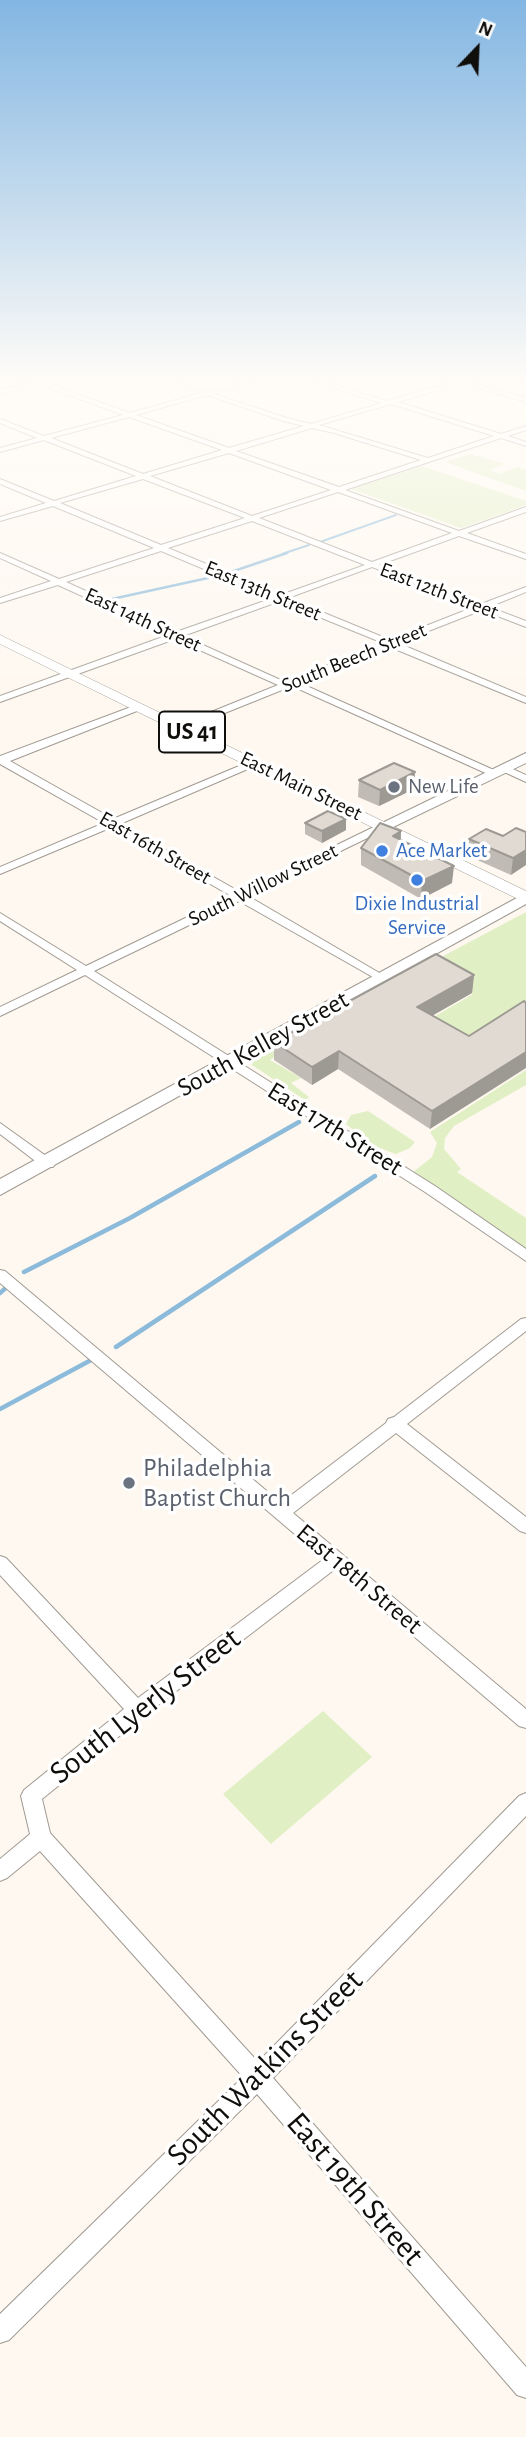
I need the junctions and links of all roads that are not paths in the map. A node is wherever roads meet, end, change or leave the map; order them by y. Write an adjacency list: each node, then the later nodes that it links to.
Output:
1 (25, 492): 6 (street, East 13th Street)
2 (90, 492): 6 (street)
3 (181, 492): 9 (street, East 12th Street)
4 (333, 492): 9 (street)
5 (343, 492): 10 (street)
6 (52, 503): 8 (street); 11 (street, East 13th Street)
7 (526, 509): 10 (street)
8 (0, 519)
9 (250, 519): 11 (street); 14 (street, East 12th Street)
10 (461, 533): 13 (street); 14 (street)
11 (160, 548): 15 (street); 17 (street, East 13th Street)
12 (0, 555): 15 (street, East 14th Street)
13 (526, 557)
14 (372, 566): 17 (street); 19 (street, East 12th Street)
15 (59, 582): 18 (street); 21 (street, East 14th Street)
16 (526, 589): 19 (street, South Beech Street)
17 (282, 599): 21 (street); 23 (street, East 13th Street)
18 (0, 601)
19 (480, 607): 20 (street, East 12th Street); 23 (street, South Beech Street)
20 (526, 624)
21 (178, 636): 24 (street); 25 (street, East 14th Street)
22 (0, 639): 24 (main road, East Main Street / US 41)
23 (389, 644): 25 (street, South Beech Street); 27 (street, East 13th Street)
24 (72, 673): 26 (street); 28 (main road, East Main Street / US 41)
25 (289, 685): 29 (street, South Beech Street); 33 (street, East 14th Street)
26 (0, 699)
27 (526, 700)
28 (139, 707): 29 (main road, East Main Street / US 41); 31 (street)
29 (181, 727): 32 (main road, East Main Street / US 41)
30 (526, 757): 33 (main road, South Willow Street)
31 (1, 760): 35 (street, East 16th Street)
32 (254, 762): 35 (street); 36 (main road, East Main Street / US 41)
33 (498, 771): 34 (street, East 14th Street); 36 (main road, South Willow Street)
34 (526, 779)
35 (112, 823): 37 (street); 38 (street, East 16th Street)
36 (384, 826): 38 (street, South Willow Street); 39 (main road, East Main Street / US 41)
37 (0, 871)
38 (241, 897): 41 (street, South Willow Street); 42 (street, East 16th Street)
39 (525, 898): 42 (main road, South Kelley Street)
40 (0, 916): 41 (street, East 17th Street)
41 (86, 971): 43 (street, South Willow Street); 44 (street, East 17th Street)
42 (382, 978): 44 (main road, South Kelley Street)
43 (0, 1013)
44 (230, 1062): 46 (main road, South Kelley Street); 48 (street, East 17th Street)
45 (0, 1127): 46 (street)
46 (48, 1164): 47 (main road, South Kelley Street)
47 (0, 1188)
48 (526, 1256)
49 (0, 1275): 52 (street, East 18th Street)
50 (526, 1323): 51 (street)
51 (394, 1423): 52 (street); 53 (street)
52 (281, 1513): 54 (street, East 18th Street)
53 (526, 1525)
54 (336, 1559): 56 (street, South Lyerly Street); 57 (street, East 18th Street)
55 (0, 1563): 56 (street)
56 (137, 1710): 59 (street, South Lyerly Street)
57 (526, 1720)
58 (526, 1802): 61 (street, South Watkins Street)
59 (41, 1838): 60 (street); 61 (street, East 19th Street)
60 (0, 1871)
61 (258, 2078): 62 (street, South Watkins Street); 63 (street, East 19th Street)
62 (0, 2331)
63 (526, 2386)

